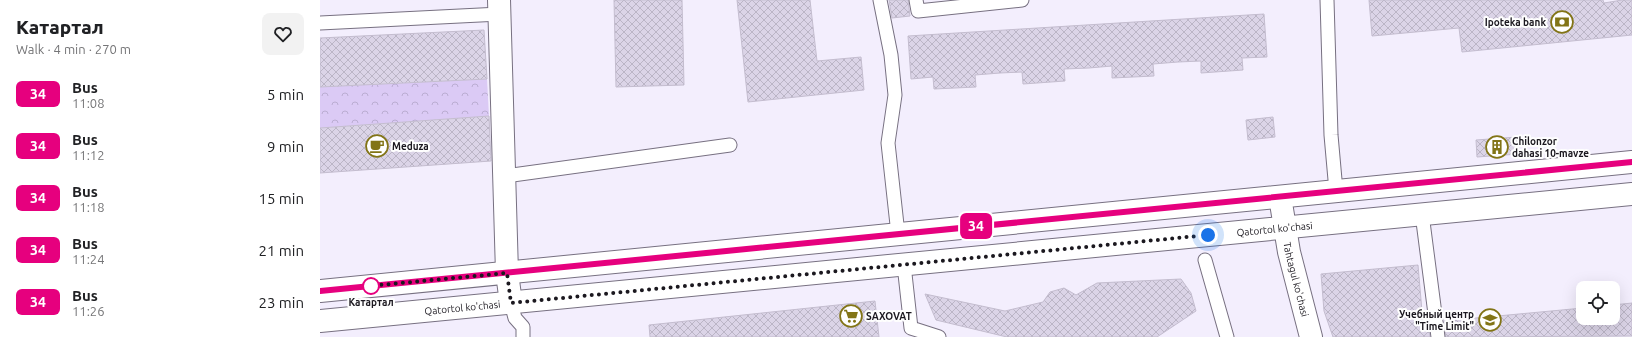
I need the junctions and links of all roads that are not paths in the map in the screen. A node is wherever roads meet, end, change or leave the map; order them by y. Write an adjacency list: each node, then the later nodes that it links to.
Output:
1 (880, 0): 16 (lane)
2 (916, 0): 5 (lane)
3 (1022, 0): 5 (lane)
4 (1327, 0): 11 (lane)
5 (991, 2)
6 (500, 7): 7 (lane); 10 (main road)
7 (320, 23)
8 (730, 145): 10 (lane)
9 (1632, 162): 11 (main road)
10 (505, 176): 19 (main road)
11 (1336, 191): 13 (main road)
12 (1632, 194): 14 (main road, Qatortol ko'chasi)
13 (1280, 196): 15 (main road, Tahtagul ko'chasi); 16 (main road)
14 (1422, 214): 15 (main road, Qatortol ko'chasi); 28 (lane)
15 (1284, 228): 18 (main road, Qatortol ko'chasi); 27 (main road, Tahtagul ko'chasi)
16 (898, 234): 19 (main road)
17 (1205, 260): 26 (lane)
18 (904, 265): 21 (main road, Qatortol ko'chasi); 23 (lane)
19 (507, 273): 20 (main road); 21 (main road)
20 (320, 291)
21 (511, 303): 22 (main road, Qatortol ko'chasi); 24 (lane)
22 (320, 321)
23 (910, 332): 25 (lane)
24 (523, 337)
25 (939, 337)
26 (1227, 337)
27 (1311, 337)
28 (1438, 337)

